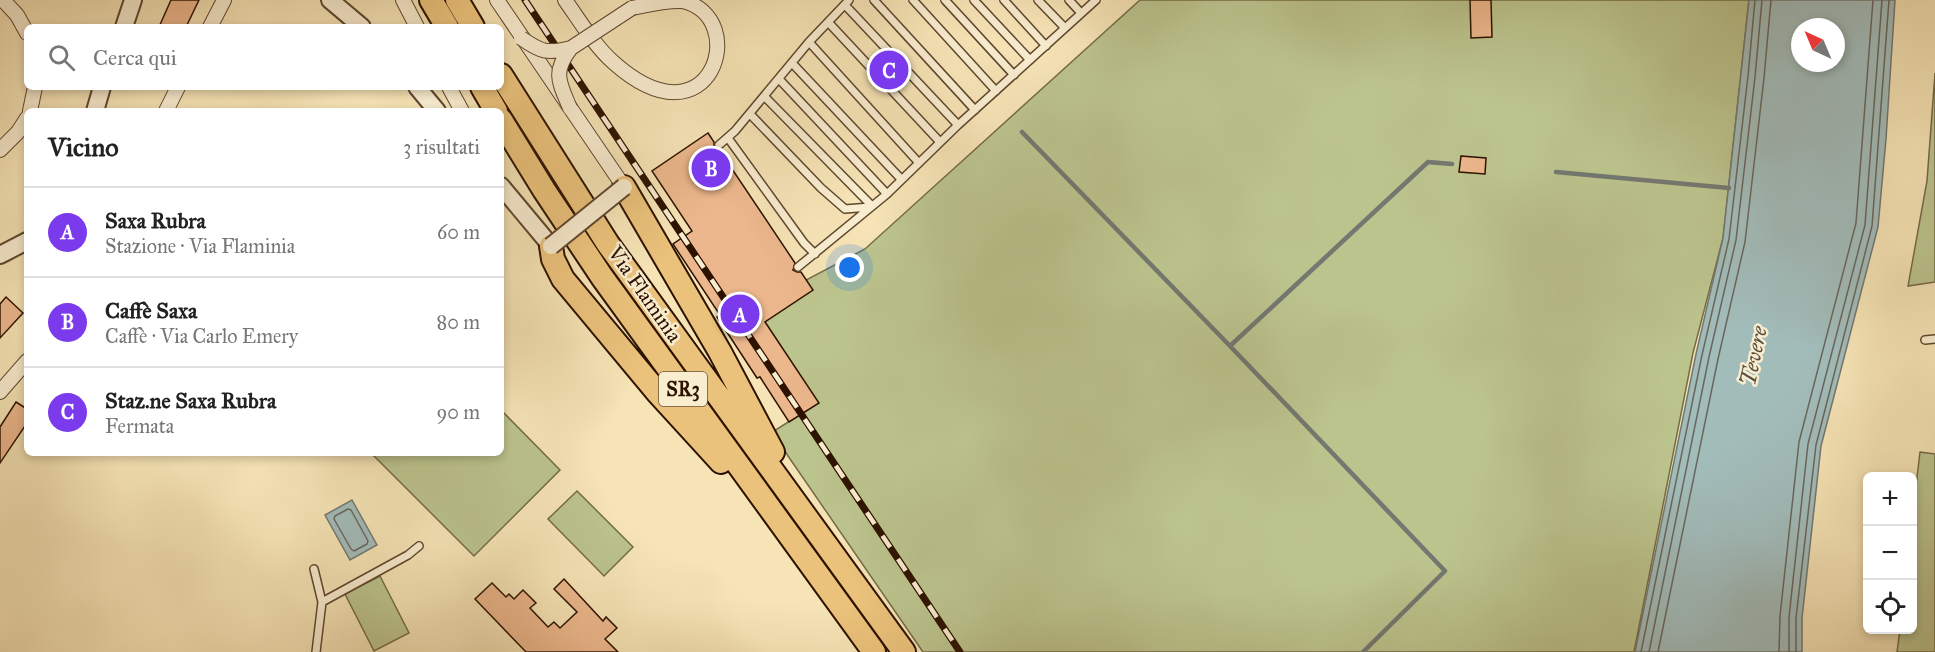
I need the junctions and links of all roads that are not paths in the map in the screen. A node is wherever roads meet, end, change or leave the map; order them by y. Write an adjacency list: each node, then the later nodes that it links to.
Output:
1 (3, 0): 29 (street)
2 (133, 0): 23 (street)
3 (224, 0): 24 (street)
4 (330, 0): 25 (street)
5 (403, 0): 26 (street)
6 (431, 0): 27 (highway)
7 (457, 0): 28 (highway)
8 (497, 0): 31 (street)
9 (565, 0): 20 (street)
10 (645, 0): 20 (street)
11 (874, 0): 55 (lane)
12 (913, 0): 46 (lane)
13 (945, 0): 37 (lane)
14 (974, 0): 35 (lane)
15 (1004, 0): 33 (lane)
16 (1038, 0): 30 (lane)
17 (1069, 0): 21 (lane)
18 (1096, 0): 21 (lane)
19 (847, 3): 22 (lane); 59 (lane)
20 (632, 8): 34 (street, bridge)
21 (1082, 13): 30 (lane)
22 (828, 22): 32 (lane); 61 (lane)
23 (125, 24)
24 (212, 24)
25 (358, 24)
26 (415, 24)
27 (445, 24)
28 (471, 24)
29 (24, 28)
30 (1065, 28): 33 (lane)
31 (521, 38): 34 (street, bridge); 54 (street, bridge)
32 (809, 42): 36 (lane); 64 (lane)
33 (1046, 46): 35 (lane)
34 (571, 48): 54 (street, bridge)
35 (1030, 60): 37 (lane)
36 (792, 63): 38 (lane); 65 (lane)
37 (1014, 75): 46 (lane)
38 (779, 79): 47 (lane); 68 (lane)
39 (504, 80): 80 (highway, Via Flaminia / SR3)
40 (34, 90): 48 (street)
41 (101, 90): 49 (street)
42 (176, 90): 50 (street)
43 (420, 90): 51 (street)
44 (451, 90): 52 (street)
45 (484, 90): 53 (highway)
46 (996, 91): 55 (lane)
47 (765, 96): 56 (lane); 69 (lane)
48 (31, 108)
49 (96, 108)
50 (168, 108)
51 (434, 108)
52 (460, 108)
53 (494, 108)
54 (570, 108): 66 (street)
55 (975, 110): 59 (lane)
56 (750, 114): 60 (lane); 69 (lane)
57 (24, 123): 63 (street)
58 (504, 125): 79 (highway, Via Flaminia / SR3)
59 (958, 125): 61 (lane)
60 (728, 138): 62 (lane); 72 (lane)
61 (940, 142): 64 (lane)
62 (719, 145)
63 (0, 150)
64 (919, 163): 65 (lane)
65 (902, 179): 68 (lane)
66 (624, 187): 71 (street, bridge); 80 (highway)
67 (504, 190): 71 (street)
68 (887, 194): 69 (lane)
69 (872, 206): 72 (lane)
70 (24, 243): 73 (street)
71 (551, 246): 79 (highway)
72 (815, 254): 74 (lane)
73 (0, 255)
74 (798, 267)
75 (1935, 339): 76 (lane)
76 (1925, 340)
77 (24, 365): 78 (street)
78 (0, 393)
79 (776, 518): 85 (highway, Via Flaminia / SR3)
80 (808, 519): 86 (highway, Via Flaminia / SR3)
81 (419, 546): 83 (lane)
82 (314, 569): 83 (lane)
83 (322, 602): 84 (lane)
84 (316, 652)
85 (874, 652)
86 (904, 652)

